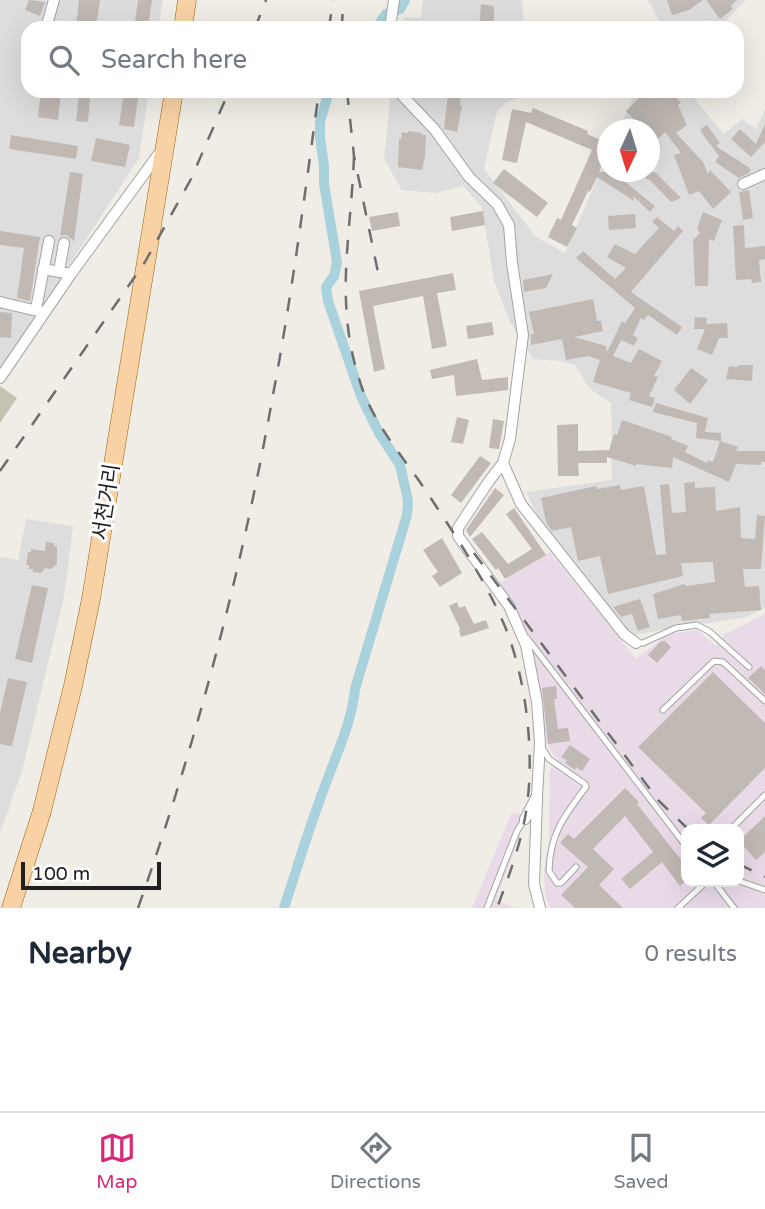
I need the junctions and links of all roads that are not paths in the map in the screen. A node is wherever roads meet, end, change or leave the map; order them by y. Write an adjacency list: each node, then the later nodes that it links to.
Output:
1 (54, 0): 3 (street)
2 (187, 0): 4 (main road)
3 (48, 21)
4 (184, 21)
5 (173, 98): 7 (main road, 서천거리)
6 (405, 98): 16 (street)
7 (166, 143): 12 (street); 33 (main road, 서천거리)
8 (765, 174): 9 (street)
9 (743, 184)
10 (43, 269): 11 (street); 11 (street); 14 (street)
11 (59, 271): 12 (street)
12 (71, 274): 14 (street)
13 (0, 302): 14 (street)
14 (40, 311): 15 (street)
15 (0, 378)
16 (503, 463): 17 (street); 18 (street)
17 (517, 624): 22 (street); 27 (lane)
18 (636, 643): 19 (lane)
19 (749, 667)
20 (765, 701): 21 (lane)
21 (663, 710)
22 (540, 743): 24 (street); 28 (lane)
23 (765, 795): 26 (lane)
24 (537, 796): 25 (street); 35 (street)
25 (525, 819): 34 (lane)
26 (736, 824)
27 (681, 839)
28 (576, 867)
29 (744, 883): 32 (lane)
30 (701, 887): 36 (lane)
31 (718, 887): 37 (lane)
32 (765, 890)
33 (11, 908)
34 (487, 908)
35 (540, 908)
36 (678, 908)
37 (734, 908)

